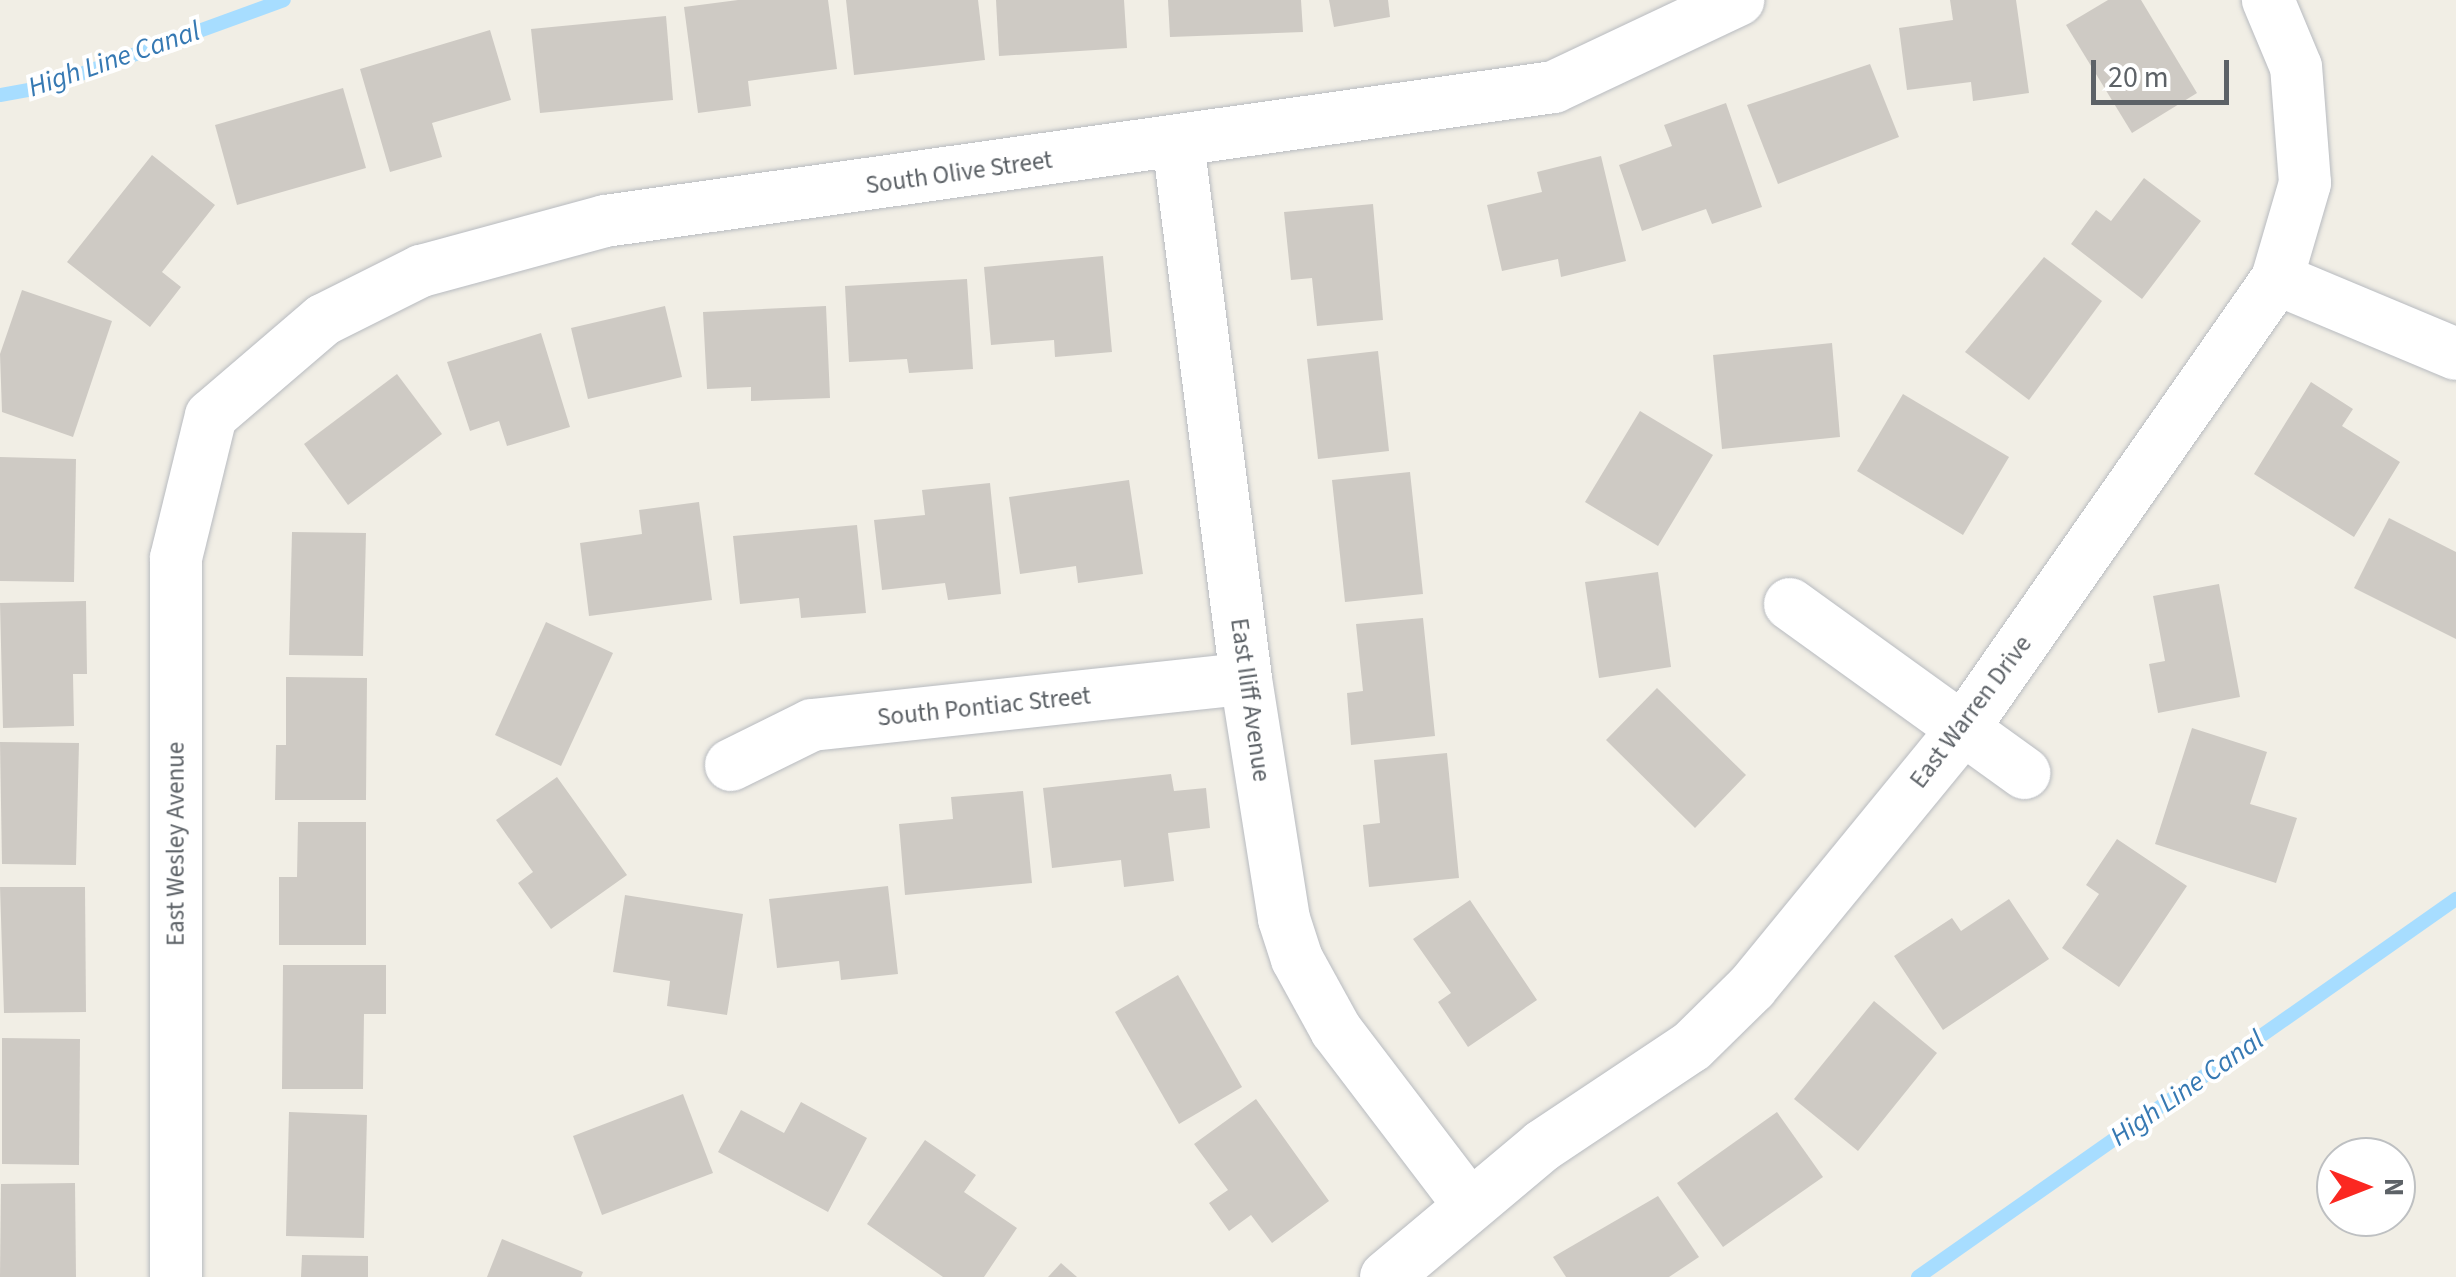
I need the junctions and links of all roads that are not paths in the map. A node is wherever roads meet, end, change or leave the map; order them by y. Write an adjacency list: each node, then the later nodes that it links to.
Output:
1 (1738, 0): 3 (street, South Olive Street)
2 (2268, 0): 4 (street, East Warren Drive)
3 (1178, 142): 6 (street, South Olive Street); 8 (street, East Iliff Avenue)
4 (2277, 279): 5 (street); 9 (street, East Warren Drive)
5 (2456, 354)
6 (212, 416): 13 (street, East Wesley Avenue)
7 (1790, 604): 9 (street)
8 (1246, 679): 10 (street, South Pontiac Street); 12 (street, East Iliff Avenue)
9 (1962, 730): 11 (street); 12 (street, East Warren Drive)
10 (732, 765)
11 (2024, 773)
12 (1468, 1203): 14 (street, East Warren Drive)
13 (176, 1277)
14 (1386, 1277)

